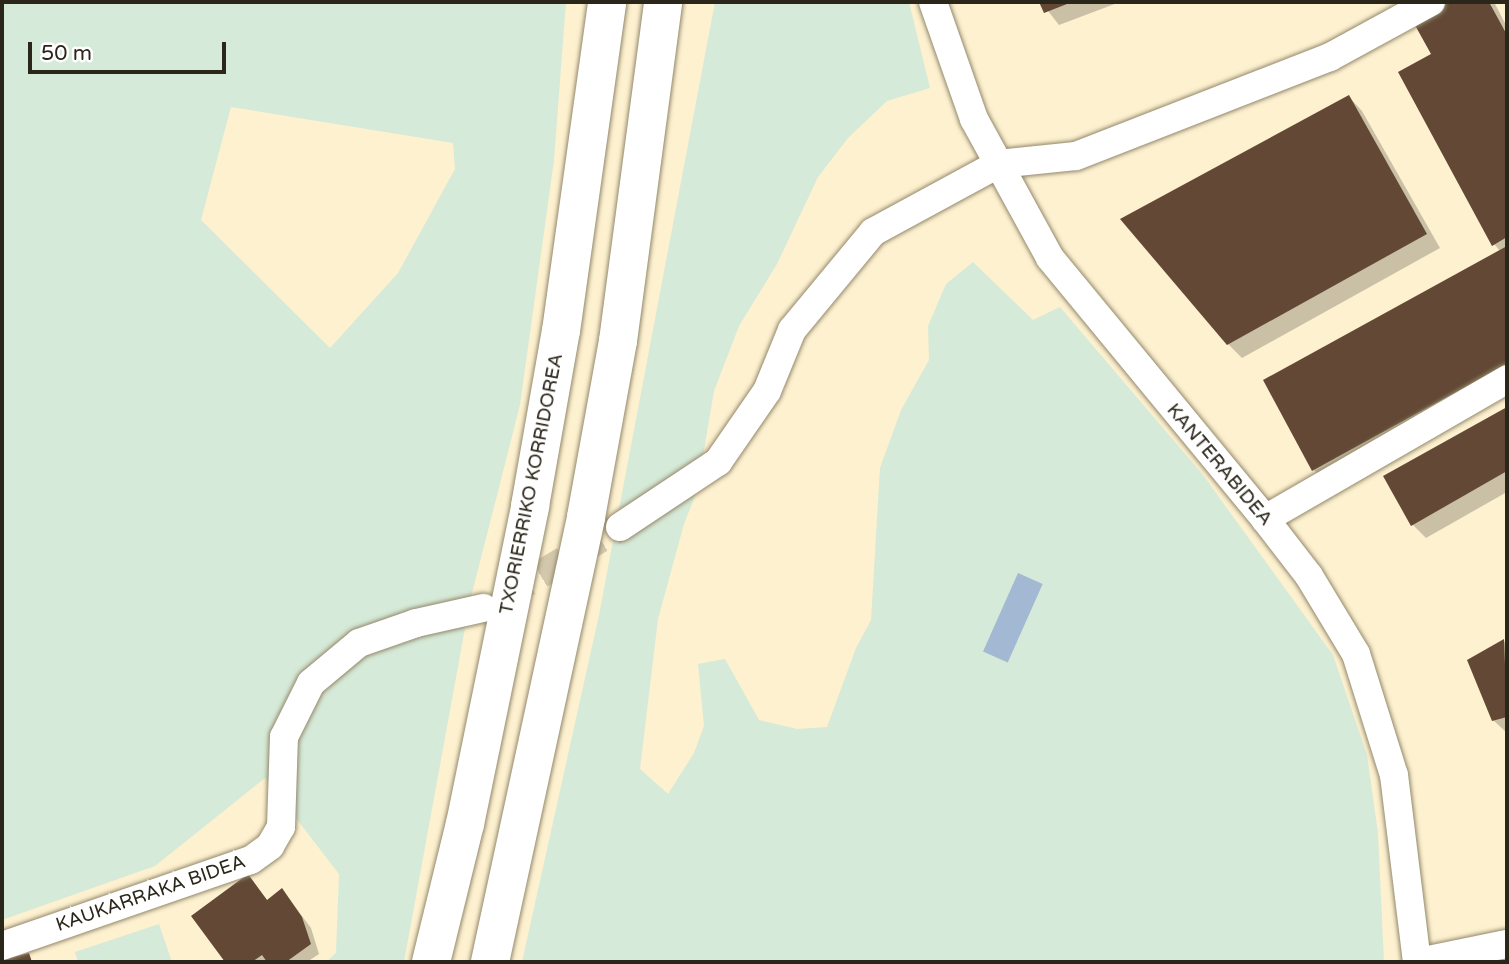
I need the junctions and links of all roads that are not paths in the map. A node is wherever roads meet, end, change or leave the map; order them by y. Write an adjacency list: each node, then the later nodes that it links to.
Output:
1 (607, 2): 12 (highway, TXORIERRIKO KORRIDOREA)
2 (933, 2): 5 (street, KANTERABIDEA)
3 (1431, 2): 5 (street)
4 (664, 11): 13 (highway)
5 (998, 164): 7 (street, KANTERABIDEA); 8 (street)
6 (1507, 379): 7 (street)
7 (1265, 519): 14 (street, KANTERABIDEA)
8 (620, 527)
9 (483, 608): 11 (street, KAUKARRAKA BIDEA)
10 (1507, 944): 14 (street)
11 (2, 946)
12 (431, 962)
13 (490, 962)
14 (1418, 962)

